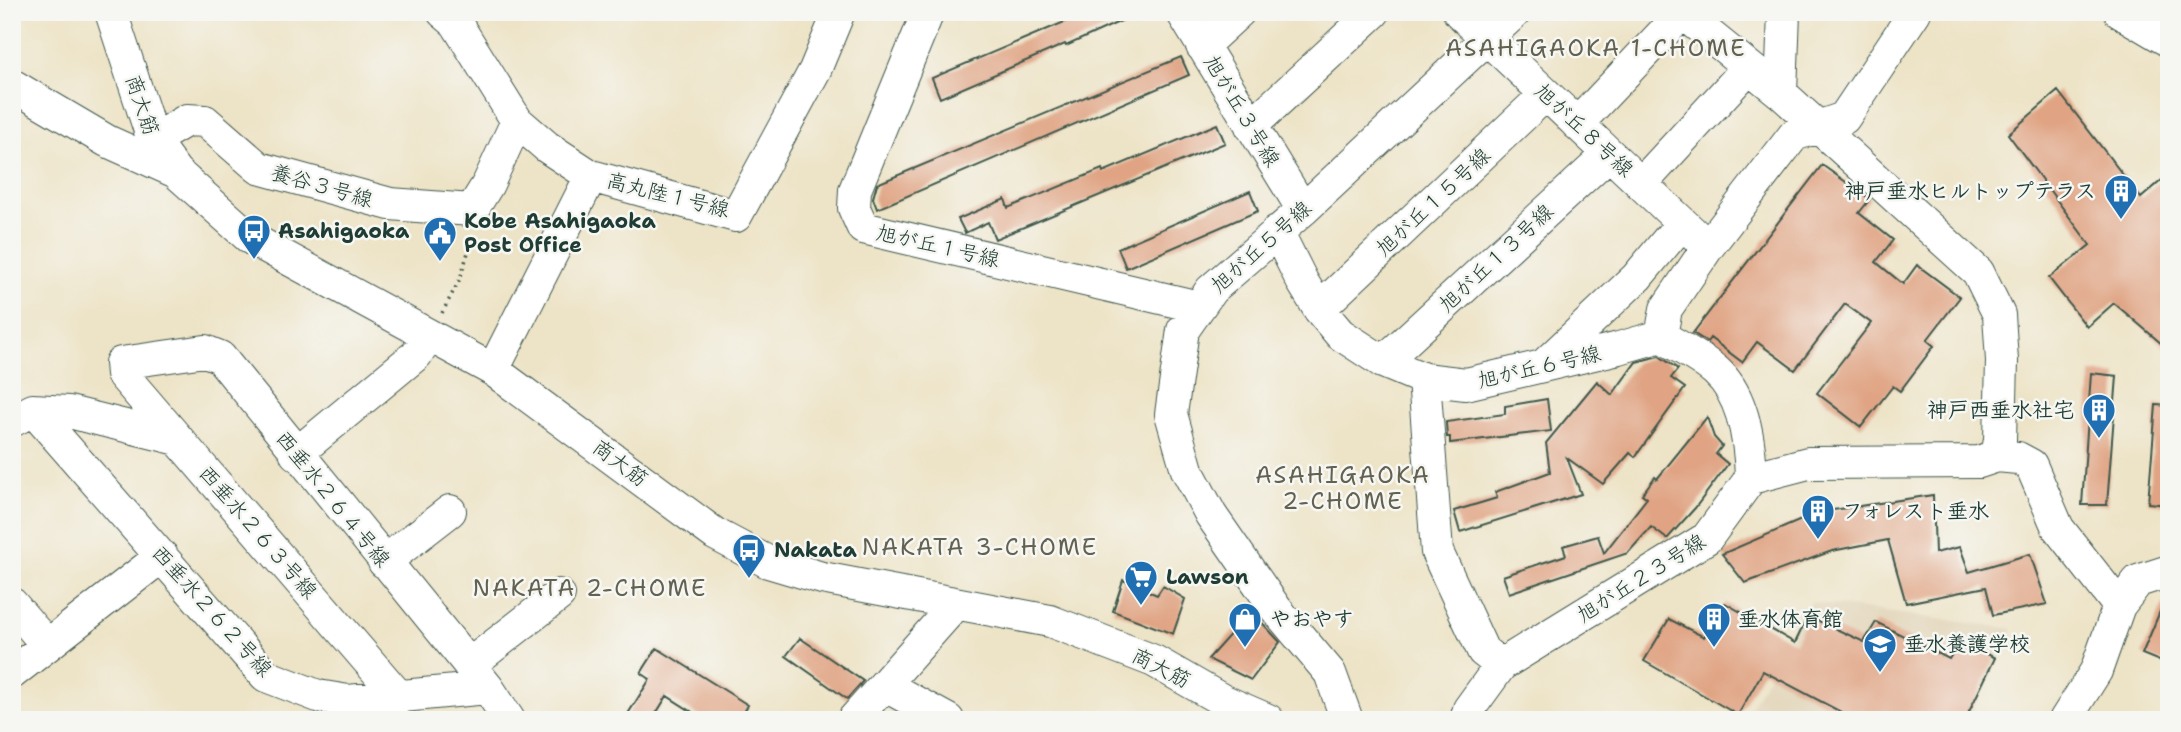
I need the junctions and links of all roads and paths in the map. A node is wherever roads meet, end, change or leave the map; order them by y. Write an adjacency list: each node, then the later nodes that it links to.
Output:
1 (111, 12): 25 (street, 商大筋)
2 (443, 12): 21 (street)
3 (839, 12): 28 (street, 高丸陸１号線)
4 (928, 12): 35 (street, 旭が丘１号線)
5 (1182, 12): 16 (street, 旭が丘３号線)
6 (1239, 12): 16 (street)
7 (1374, 12): 23 (street)
8 (1459, 12): 14 (street, 旭が丘８号線)
9 (1515, 12): 14 (street, 旭が丘５号線)
10 (1784, 12): 19 (street)
11 (1915, 12): 24 (street)
12 (2120, 12): 15 (street)
13 (1690, 16): 17 (street); 22 (street)
14 (1488, 39): 20 (street, 旭が丘８号線); 31 (street, 旭が丘５号線)
15 (2169, 41)
16 (1202, 46): 23 (street, 旭が丘３号線)
17 (1748, 68): 19 (street); 29 (street)
18 (12, 85): 27 (street)
19 (1781, 93): 24 (street)
20 (1546, 94): 22 (street, 旭が丘８号線); 36 (street, 旭が丘１５号線)
21 (517, 121): 28 (street); 30 (street)
22 (1577, 124): 26 (street, 旭が丘８号線)
23 (1251, 126): 31 (street, 旭が丘３号線)
24 (1820, 128): 34 (street); 47 (street)
25 (153, 140): 27 (street, 商大筋); 30 (street, 養谷３号線)
26 (1609, 153): 29 (street, 旭が丘８号線); 39 (street, 旭が丘１３号線)
27 (176, 172): 37 (street, 商大筋)
28 (592, 176): 42 (street, 高丸陸１号線)
29 (1641, 184): 32 (street, 旭が丘８号線)
30 (472, 210): 37 (path)
31 (1303, 210): 33 (street, 旭が丘５号線)
32 (1682, 223): 34 (street, 旭が丘８号線); 41 (street)
33 (1277, 231): 35 (street, 旭が丘５号線); 36 (street, 旭が丘６号線)
34 (1707, 247): 38 (street)
35 (1199, 307): 67 (street, 旭が丘５号線)
36 (1319, 309): 39 (street, 旭が丘６号線)
37 (430, 336): 42 (street, 商大筋); 46 (street)
38 (1661, 336): 41 (street, 旭が丘６号線); 48 (street)
39 (1383, 362): 43 (street, 旭が丘６号線)
40 (121, 363): 45 (street, 西垂水２６３号線); 46 (street, 西垂水２６４号線)
41 (1541, 368): 43 (street, 旭が丘６号線)
42 (493, 370): 55 (street, 商大筋)
43 (1424, 379): 58 (street)
44 (23, 416): 45 (street); 50 (street, 西垂水２６２号線)
45 (178, 439): 62 (street, 西垂水２６３号線)
46 (296, 454): 51 (street, 西垂水２６４号線)
47 (1997, 456): 48 (street); 56 (street)
48 (1751, 478): 58 (street, 旭が丘２３号線)
49 (450, 511): 51 (street)
50 (162, 556): 57 (street); 62 (street, 西垂水２６２号線)
51 (384, 562): 60 (street, 西垂水２６４号線)
52 (2169, 571): 56 (street)
53 (559, 595): 60 (street)
54 (12, 604): 57 (street)
55 (956, 604): 61 (street); 66 (street, 商大筋)
56 (2119, 606): 69 (street)
57 (47, 645): 59 (street)
58 (1501, 665): 68 (street)
59 (12, 673)
60 (478, 677): 62 (street, 西垂水２６２号線); 63 (street, 西垂水２６４号線)
61 (884, 685): 64 (street); 65 (street)
62 (400, 698)
63 (509, 720)
64 (853, 720)
65 (948, 720)
66 (1268, 720)
67 (1347, 720)
68 (1465, 720)
69 (2065, 720)

